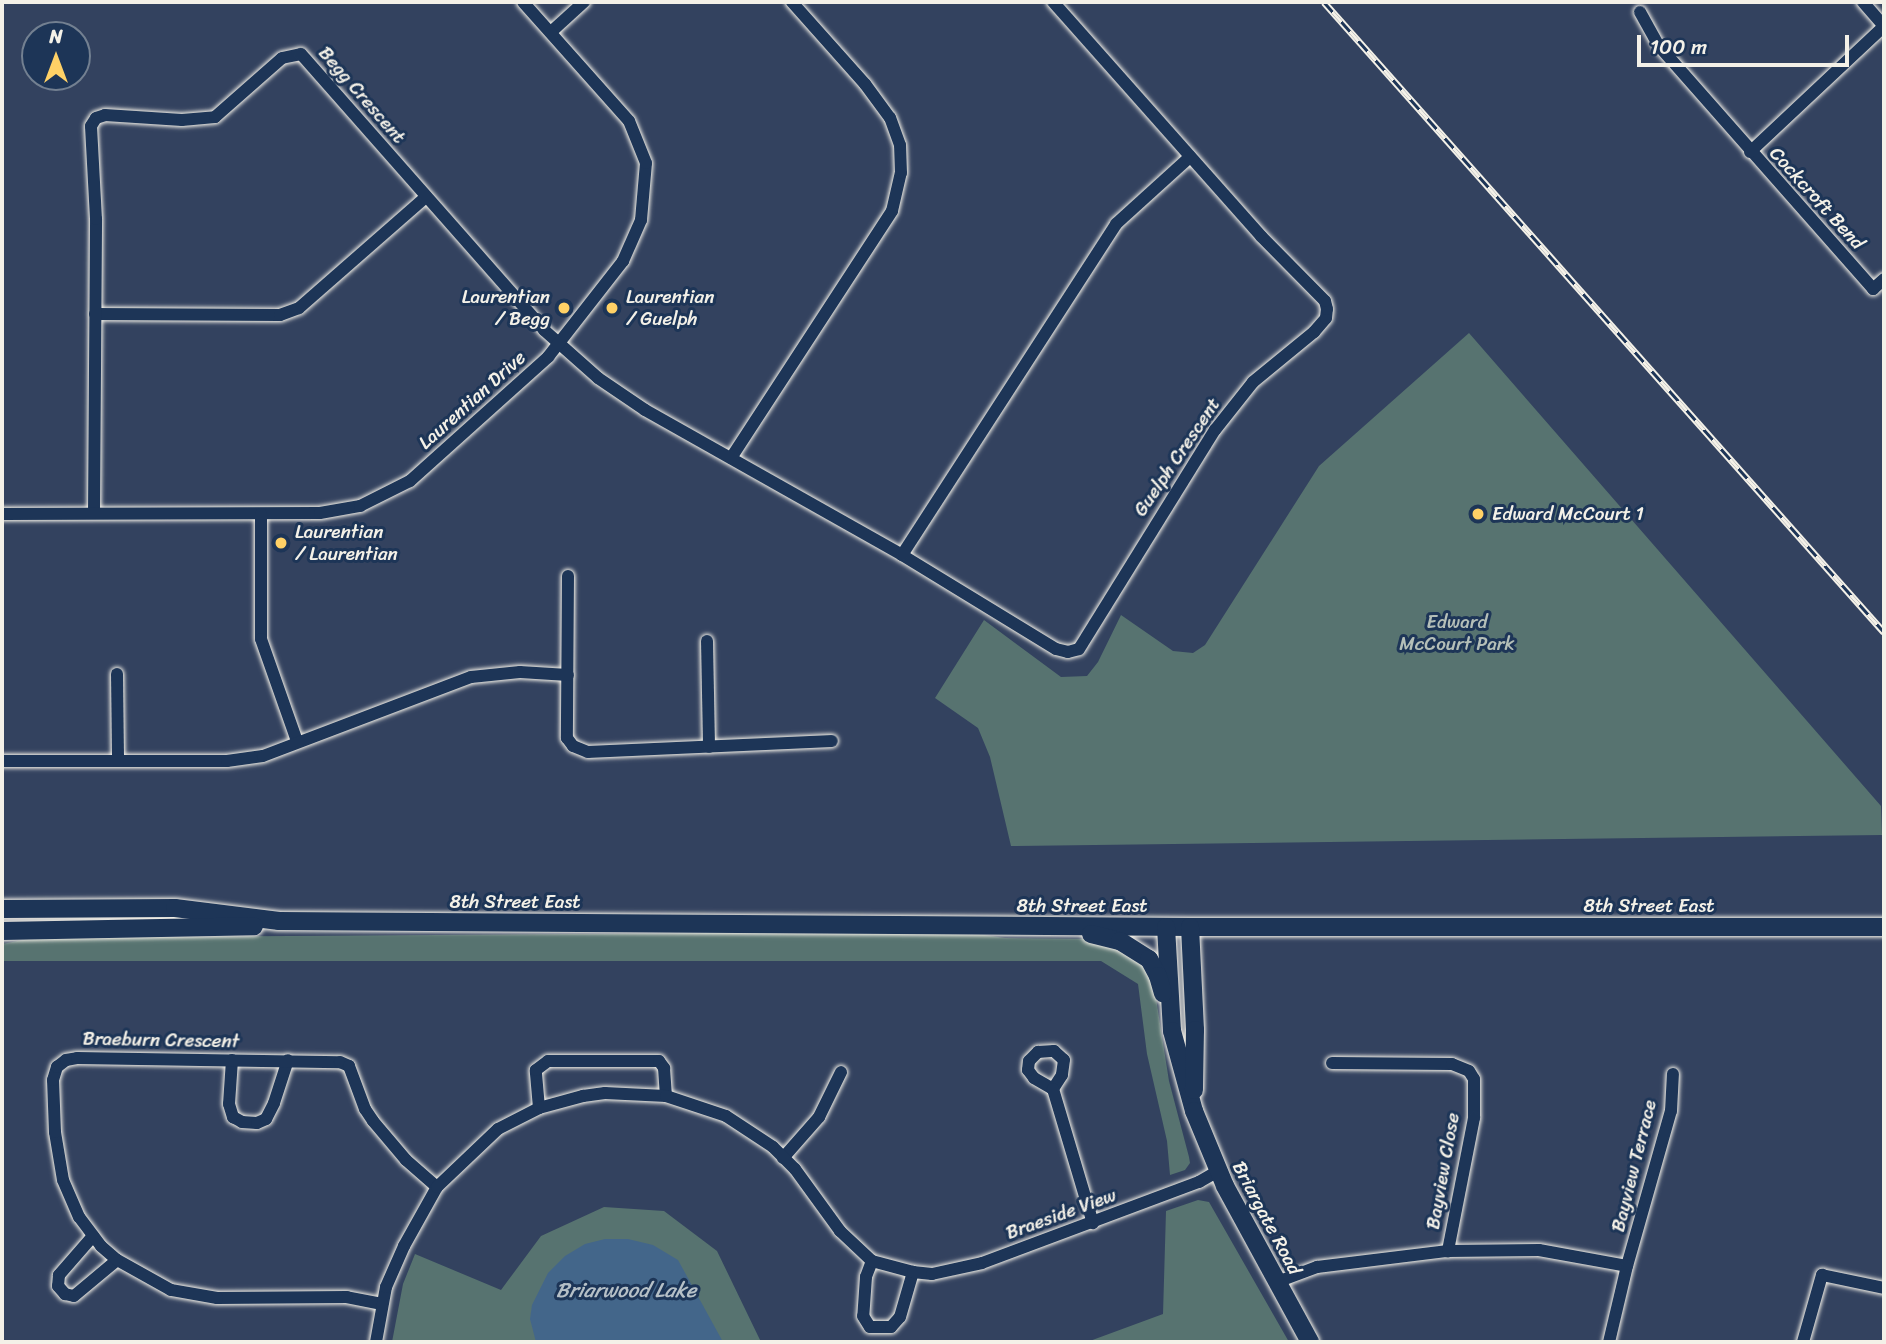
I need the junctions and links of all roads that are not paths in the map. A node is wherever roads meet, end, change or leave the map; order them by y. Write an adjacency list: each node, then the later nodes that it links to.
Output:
1 (523, 2): 8 (street, Laurentian Drive)
2 (584, 2): 8 (street)
3 (792, 2): 15 (street)
4 (1053, 2): 10 (street, Guelph Crescent)
5 (1863, 2): 7 (street)
6 (1640, 12): 9 (street)
7 (1884, 26): 9 (street)
8 (551, 32): 14 (street, Laurentian Drive)
9 (1750, 152): 12 (street, Cockcroft Bend)
10 (1190, 157): 19 (street); 19 (street, Guelph Crescent)
11 (426, 197): 13 (street); 13 (street, Begg Crescent); 14 (street, Begg Crescent)
12 (1884, 279)
13 (95, 314): 16 (street, Begg Crescent)
14 (559, 345): 15 (street, Guelph Crescent); 18 (street, Laurentian Drive)
15 (731, 458): 19 (street, Guelph Crescent)
16 (94, 513): 17 (street, Laurentian Drive); 18 (street, Laurentian Drive)
17 (2, 514)
18 (261, 514): 24 (street)
19 (902, 555)
20 (568, 576): 23 (street)
21 (707, 641): 26 (street)
22 (117, 674): 28 (street)
23 (568, 676): 24 (street); 26 (street)
24 (297, 741): 28 (street)
25 (832, 741): 26 (street)
26 (709, 747)
27 (2, 761): 28 (street)
28 (118, 761)
29 (2, 909): 30 (main road, 8th Street East)
30 (279, 921): 31 (main road, 8th Street East); 35 (main road, 8th Street East)
31 (1032, 926): 32 (main road, 8th Street East); 36 (main road)
32 (1166, 927): 34 (main road, 8th Street East); 36 (main road, Briargate Road)
33 (1884, 927): 34 (main road, 8th Street East)
34 (1190, 928): 45 (main road, Briargate Road)
35 (2, 930)
36 (1172, 1031): 45 (main road, Briargate Road)
37 (232, 1060): 38 (street, Braeburn Crescent); 38 (street); 50 (street, Braeburn Crescent)
38 (288, 1060): 48 (street, Braeburn Crescent)
39 (1332, 1063): 51 (street, Bayview Close)
40 (841, 1072): 46 (street)
41 (1673, 1074): 54 (street, Bayview Terrace)
42 (1052, 1089): 49 (street)
43 (666, 1096): 44 (street, Braeside View); 44 (street); 46 (street, Braeside View)
44 (539, 1108): 48 (street, Braeside View)
45 (1194, 1111): 47 (main road, Briargate Road)
46 (783, 1158): 53 (street, Braeside View)
47 (1218, 1171): 49 (street, Braeside View); 56 (main road, Briargate Road)
48 (437, 1187): 58 (street, Braeside View)
49 (1093, 1223): 55 (street, Braeside View)
50 (93, 1236): 52 (street, Braeburn Crescent); 52 (street)
51 (1448, 1251): 54 (street); 56 (street)
52 (117, 1260): 58 (street, Braeburn Crescent)
53 (872, 1261): 55 (street, Braeside View); 55 (street)
54 (1627, 1266): 61 (street, Bayview Terrace)
55 (913, 1272)
56 (1277, 1282): 60 (main road, Briargate Road)
57 (1884, 1288): 62 (street)
58 (382, 1304): 59 (street, Braeside View)
59 (376, 1342)
60 (1310, 1342)
61 (1609, 1342)
62 (1803, 1342)

